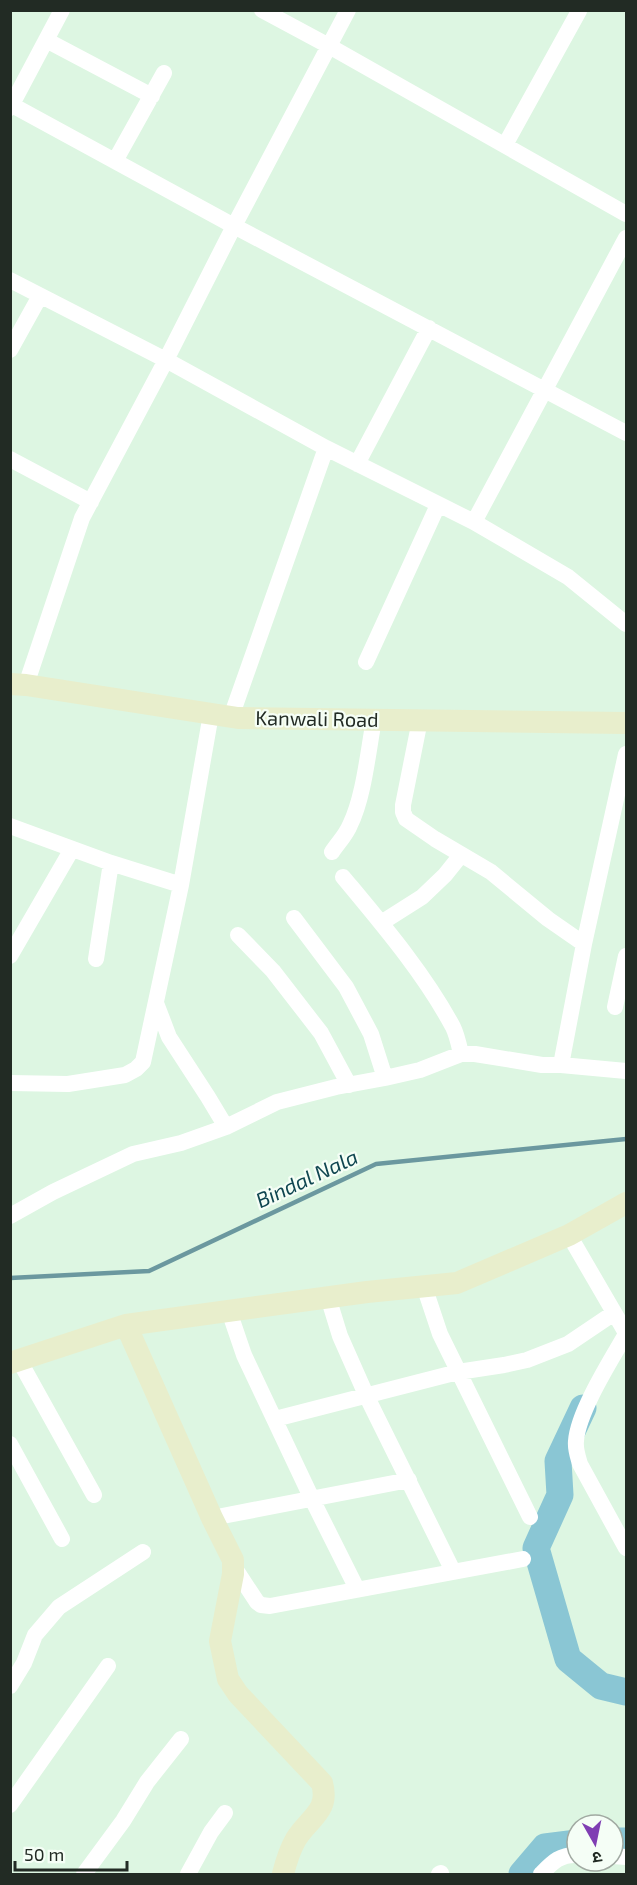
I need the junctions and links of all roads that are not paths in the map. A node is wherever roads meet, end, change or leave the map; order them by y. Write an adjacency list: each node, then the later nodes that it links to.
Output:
1 (62, 10): 5 (street)
2 (262, 10): 6 (street)
3 (348, 10): 6 (street)
4 (579, 11): 10 (street)
5 (46, 40): 8 (street); 9 (street)
6 (329, 46): 10 (street); 13 (street)
7 (164, 73): 8 (street)
8 (152, 96): 11 (street)
9 (11, 106): 11 (street)
10 (505, 145): 12 (street)
11 (115, 161): 13 (street)
12 (625, 208)
13 (234, 226): 17 (street); 19 (street)
14 (627, 238): 20 (street)
15 (10, 280): 16 (street)
16 (40, 296): 18 (street); 19 (street)
17 (429, 328): 20 (street); 24 (street)
18 (10, 350)
19 (166, 360): 22 (street); 25 (street)
20 (546, 389): 21 (street); 27 (street)
21 (627, 433)
22 (326, 448): 24 (street); 31 (street)
23 (10, 459): 25 (street)
24 (357, 464): 26 (street)
25 (91, 502): 30 (street)
26 (438, 505): 27 (street); 29 (street)
27 (474, 522): 28 (street)
28 (627, 624)
29 (366, 662)
30 (19, 685): 31 (street, Kanwali Road)
31 (221, 715): 32 (street, Kanwali Road); 42 (street)
32 (374, 720): 33 (street, Kanwali Road); 38 (street)
33 (420, 720): 34 (street, Kanwali Road); 39 (street)
34 (627, 723)
35 (627, 754): 46 (street)
36 (10, 826): 37 (street)
37 (72, 849): 40 (street); 47 (street)
38 (332, 852)
39 (461, 855): 44 (street); 46 (street)
40 (111, 863): 42 (street); 49 (street)
41 (343, 877): 44 (street)
42 (181, 885): 50 (street)
43 (294, 918): 55 (street)
44 (381, 923): 52 (street)
45 (238, 935): 57 (street)
46 (584, 944): 53 (street)
47 (10, 956)
48 (627, 956): 51 (street)
49 (96, 958)
50 (156, 1003): 56 (street); 58 (street)
51 (615, 1007)
52 (461, 1054): 53 (street); 55 (street)
53 (561, 1065): 54 (street)
54 (627, 1071)
55 (386, 1078): 57 (street)
56 (10, 1083)
57 (349, 1085): 58 (street)
58 (226, 1127): 60 (street)
59 (627, 1203): 61 (street)
60 (10, 1216)
61 (569, 1235): 62 (street); 65 (street)
62 (424, 1286): 63 (street); 69 (street)
63 (328, 1297): 64 (street); 70 (street)
64 (229, 1311): 66 (street); 71 (street)
65 (614, 1313): 67 (street); 69 (street)
66 (126, 1325): 68 (street); 77 (street)
67 (627, 1334): 79 (street)
68 (15, 1362): 74 (street)
69 (459, 1372): 70 (street); 76 (street)
70 (367, 1396): 71 (street); 73 (street)
71 (275, 1419): 75 (street)
72 (10, 1444): 78 (street)
73 (409, 1480): 75 (street); 83 (street)
74 (94, 1495)
75 (312, 1498): 77 (street); 84 (street)
76 (530, 1517)
77 (212, 1518): 82 (street)
78 (62, 1539)
79 (627, 1548)
80 (143, 1552): 86 (street)
81 (523, 1559): 83 (street)
82 (234, 1567): 84 (street); 93 (street)
83 (453, 1571): 84 (street)
84 (357, 1589)
85 (108, 1666): 88 (street)
86 (10, 1686)
87 (181, 1739): 91 (street)
88 (10, 1806)
89 (225, 1813): 92 (street)
90 (565, 1855): 94 (street)
91 (84, 1875)
92 (188, 1875)
93 (283, 1875)
94 (541, 1875)

